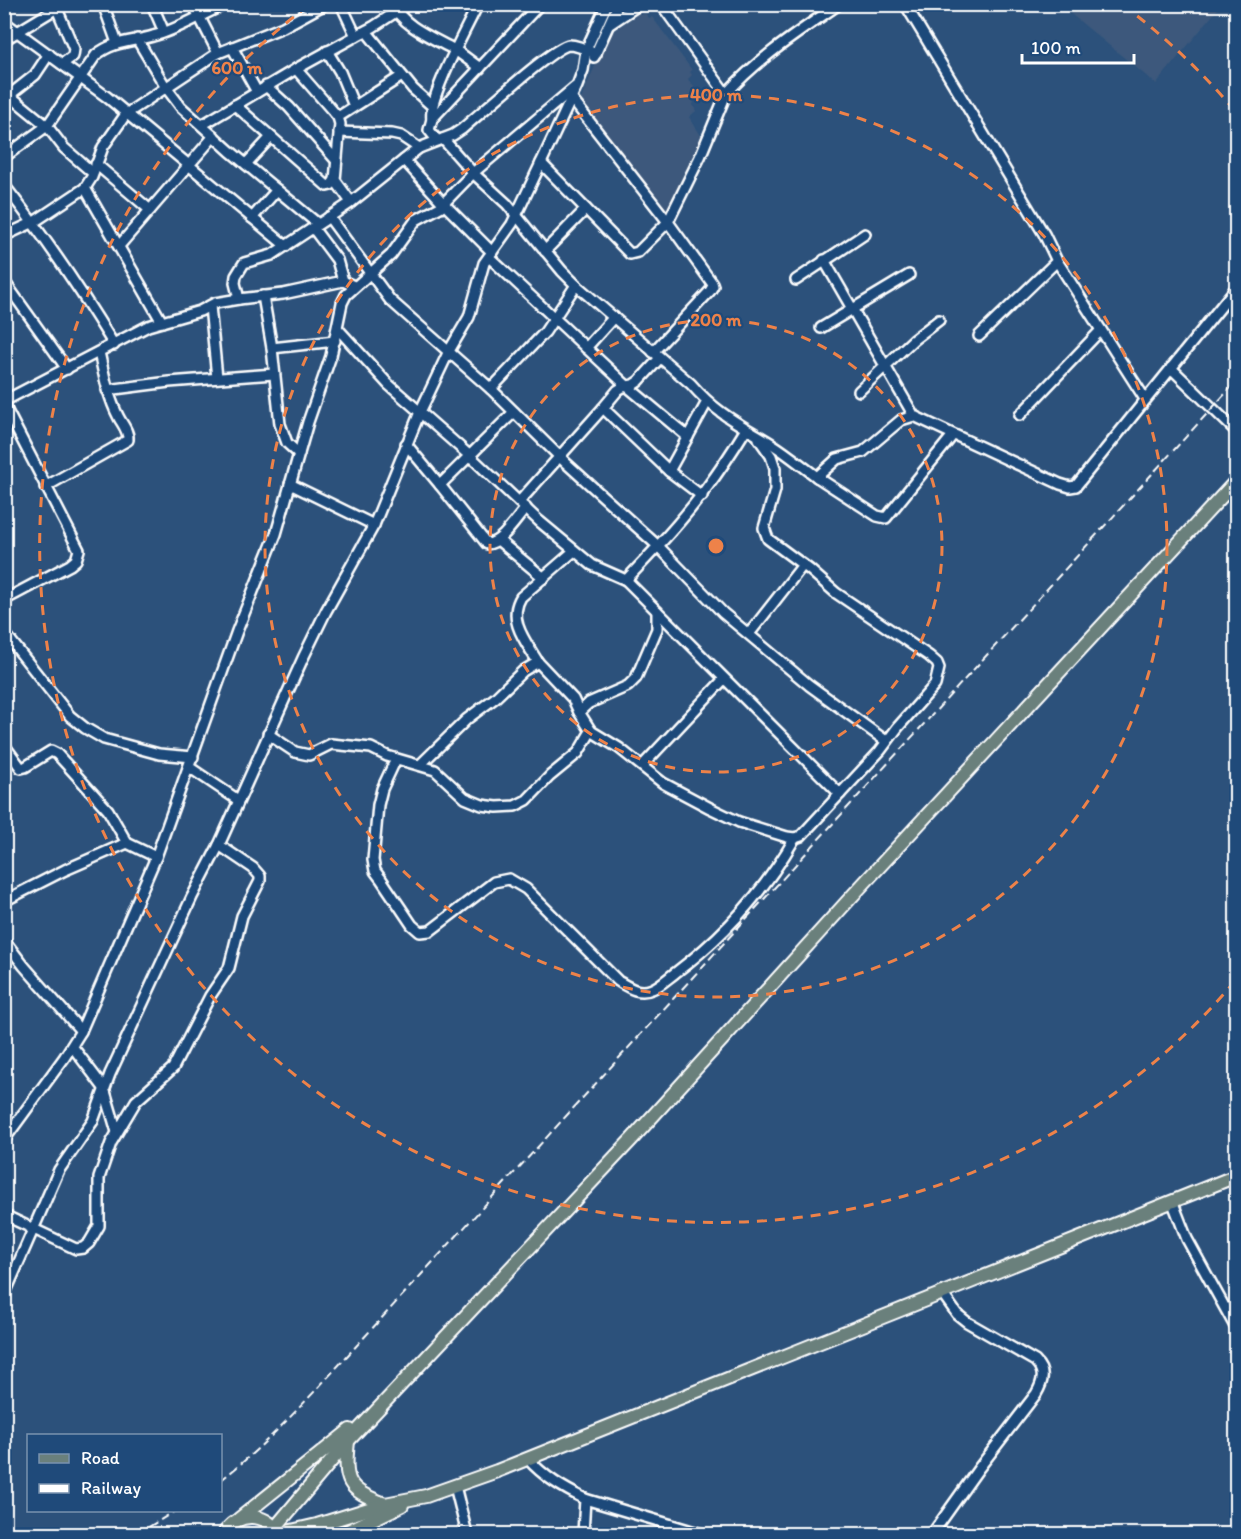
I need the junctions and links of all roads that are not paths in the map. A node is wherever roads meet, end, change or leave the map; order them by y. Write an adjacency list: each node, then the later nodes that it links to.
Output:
1 (103, 4): 27 (street)
2 (152, 4): 22 (street)
3 (193, 4): 18 (street)
4 (226, 4): 18 (street)
5 (325, 4): 28 (street)
6 (341, 4): 24 (street)
7 (408, 4): 17 (street)
8 (478, 4): 29 (street)
9 (540, 4): 36 (street)
10 (607, 4): 30 (street)
11 (618, 4): 20 (street)
12 (640, 4): 20 (street)
13 (661, 4): 45 (street)
14 (839, 4): 45 (street)
15 (905, 4): 90 (street)
16 (56, 7): 21 (street); 35 (street)
17 (395, 8): 23 (street); 29 (street)
18 (199, 16): 22 (street); 32 (street)
19 (4, 22): 21 (street)
20 (610, 24): 34 (street)
21 (17, 31): 25 (street); 33 (street)
22 (164, 32): 26 (street)
23 (366, 32): 24 (street); 39 (street)
24 (356, 36): 31 (street)
25 (4, 39)
26 (137, 39): 27 (street); 41 (street)
27 (117, 43): 40 (street)
28 (232, 47): 32 (street); 44 (street)
29 (455, 50): 36 (street); 50 (street)
30 (586, 50): 34 (street); 38 (street); 59 (street)
31 (327, 51): 37 (street); 49 (street)
32 (218, 52): 41 (street)
33 (49, 54): 35 (street); 46 (street)
34 (596, 54): 38 (street)
35 (62, 64): 40 (street)
36 (480, 68): 53 (street)
37 (296, 69): 42 (street); 52 (street)
38 (583, 70): 43 (street)
39 (402, 76): 49 (street); 50 (street)
40 (80, 77): 51 (street); 55 (street)
41 (165, 86): 51 (street); 54 (street)
42 (266, 86): 44 (street); 62 (street)
43 (577, 86): 47 (street); 68 (street)
44 (257, 92): 48 (street)
45 (726, 94): 81 (street)
46 (7, 96): 55 (street)
47 (571, 98): 64 (street); 81 (street)
48 (235, 105): 54 (street); 58 (street)
49 (354, 106): 52 (street)
50 (432, 106): 53 (street)
51 (126, 114): 66 (street); 67 (street)
52 (338, 117): 56 (street)
53 (432, 118): 59 (street)
54 (202, 125): 57 (street)
55 (47, 126): 61 (street); 67 (street)
56 (339, 132): 60 (street); 62 (street)
57 (214, 136): 65 (street); 66 (street)
58 (271, 137): 65 (street); 69 (street)
59 (440, 140): 60 (street); 68 (street)
60 (419, 148): 63 (street)
61 (4, 157)
62 (336, 160): 69 (street)
63 (404, 160): 73 (street); 74 (street)
64 (541, 163): 75 (street); 77 (street)
65 (246, 164): 72 (street)
66 (189, 167): 76 (street); 79 (street)
67 (94, 169): 71 (street); 76 (street)
68 (473, 173): 74 (street); 77 (street)
69 (335, 180): 73 (street)
70 (4, 185): 80 (street)
71 (85, 188): 80 (street); 85 (street)
72 (277, 190): 79 (street); 82 (street)
73 (351, 202): 78 (street)
74 (443, 203): 88 (street); 91 (street)
75 (586, 209): 81 (street); 87 (street)
76 (150, 210): 85 (street)
77 (515, 216): 87 (street); 88 (street)
78 (328, 217): 82 (street); 91 (street)
79 (252, 218): 86 (street)
80 (34, 222): 84 (street); 113 (street)
81 (668, 222): 118 (street)
82 (315, 226): 86 (street); 95 (street)
83 (865, 234): 89 (street)
84 (4, 237)
85 (119, 246): 107 (street)
86 (286, 246): 101 (street)
87 (545, 251): 96 (street)
88 (490, 254): 104 (street); 116 (street)
89 (824, 260): 93 (street); 103 (street)
90 (1057, 261): 110 (street); 111 (street)
91 (370, 273): 97 (street); 116 (street)
92 (909, 275): 103 (street)
93 (796, 280)
94 (4, 281): 99 (street)
95 (343, 281): 97 (street); 100 (street)
96 (576, 285): 104 (street); 105 (street)
97 (354, 286): 109 (street)
98 (1236, 288): 120 (street)
99 (8, 294): 121 (street)
100 (263, 296): 101 (street); 114 (street)
101 (239, 299): 102 (street)
102 (210, 306): 107 (street); 123 (street)
103 (851, 309): 108 (street); 119 (street)
104 (555, 317): 115 (street); 125 (street)
105 (614, 317): 115 (street); 118 (street)
106 (939, 320): 119 (street)
107 (162, 322): 113 (street)
108 (821, 328)
109 (338, 329): 112 (street); 132 (street)
110 (1101, 330): 128 (street); 134 (street)
111 (979, 336)
112 (335, 341): 114 (street); 142 (street)
113 (114, 345): 117 (street)
114 (272, 348): 122 (street)
115 (586, 348): 124 (street)
116 (449, 351): 125 (street); 132 (street)
117 (99, 352): 121 (street); 126 (street)
118 (656, 355): 124 (street); 129 (street)
119 (885, 366): 127 (street); 135 (street)
120 (1171, 368): 128 (street); 137 (street)
121 (67, 369): 130 (street)
122 (274, 374): 123 (street); 142 (street)
123 (218, 378): 126 (street)
124 (628, 387): 131 (street); 140 (street)
125 (491, 388): 133 (street)
126 (108, 390): 150 (street)
127 (860, 391)
128 (1145, 399): 138 (street)
129 (707, 402): 136 (street); 140 (street)
130 (4, 403): 150 (street)
131 (603, 408): 144 (street); 145 (street)
132 (420, 412): 141 (street); 143 (street)
133 (514, 412): 143 (street); 144 (street)
134 (1020, 415)
135 (914, 416): 138 (street); 146 (street)
136 (746, 429): 139 (street); 151 (street)
137 (1236, 431)
138 (953, 435): 146 (street)
139 (756, 436): 146 (street); 157 (street)
140 (688, 437): 145 (street)
141 (406, 444): 149 (street); 153 (street)
142 (299, 454): 148 (street)
143 (470, 456): 149 (street); 152 (street)
144 (559, 456): 152 (street); 155 (street)
145 (669, 471): 151 (street)
146 (817, 477)
147 (1236, 481): 196 (main road)
148 (290, 484): 153 (street); 171 (street)
149 (440, 485): 154 (street)
150 (45, 487): 160 (street)
151 (702, 496): 155 (street)
152 (522, 505): 154 (street); 156 (street)
153 (374, 525): 168 (street)
154 (498, 540): 158 (street)
155 (658, 546): 159 (street); 163 (street)
156 (574, 551): 158 (street); 159 (street)
157 (803, 565): 163 (street); 169 (street)
158 (544, 578): 164 (street)
159 (626, 580): 161 (street)
160 (4, 600)
161 (657, 611): 165 (street); 166 (street)
162 (4, 632): 171 (street)
163 (748, 634): 169 (street)
164 (538, 662): 166 (street); 173 (street)
165 (724, 679): 174 (street); 176 (street)
166 (579, 711): 167 (street)
167 (591, 731): 173 (street); 174 (street)
168 (268, 734): 172 (street); 177 (street)
169 (886, 741): 176 (street)
170 (4, 746): 179 (street)
171 (193, 757): 175 (street)
172 (396, 759): 173 (street); 178 (street)
173 (420, 765)
174 (644, 765): 178 (street)
175 (189, 767): 177 (street); 181 (street)
176 (840, 794): 178 (street)
177 (238, 800): 180 (street)
178 (795, 838)
179 (127, 843): 181 (street); 182 (street)
180 (219, 845): 186 (street); 187 (street)
181 (156, 857): 184 (street)
182 (4, 901)
183 (4, 940): 184 (street)
184 (81, 1031): 185 (street)
185 (72, 1046): 186 (street); 188 (street)
186 (104, 1088): 187 (street); 192 (street)
187 (117, 1132): 192 (street)
188 (4, 1140)
189 (1236, 1176): 190 (main road)
190 (1173, 1203): 193 (main road); 195 (street)
191 (4, 1215): 192 (street)
192 (34, 1229): 194 (street)
193 (942, 1293): 198 (main road); 211 (street)
194 (4, 1296)
195 (1236, 1328)
196 (382, 1405): 197 (main road); 203 (main road)
197 (348, 1441): 202 (main road); 205 (main road)
198 (528, 1459): 199 (main road); 200 (street)
199 (455, 1486): 201 (main road); 208 (street)
200 (585, 1499): 204 (street); 209 (street)
201 (414, 1500): 202 (main road); 207 (main road)
202 (385, 1504): 205 (main road)
203 (239, 1519): 205 (main road); 206 (main road)
204 (681, 1531): 210 (street)
205 (277, 1532)
206 (223, 1534)
207 (342, 1534)
208 (467, 1534)
209 (583, 1534)
210 (702, 1534)
211 (932, 1534)

